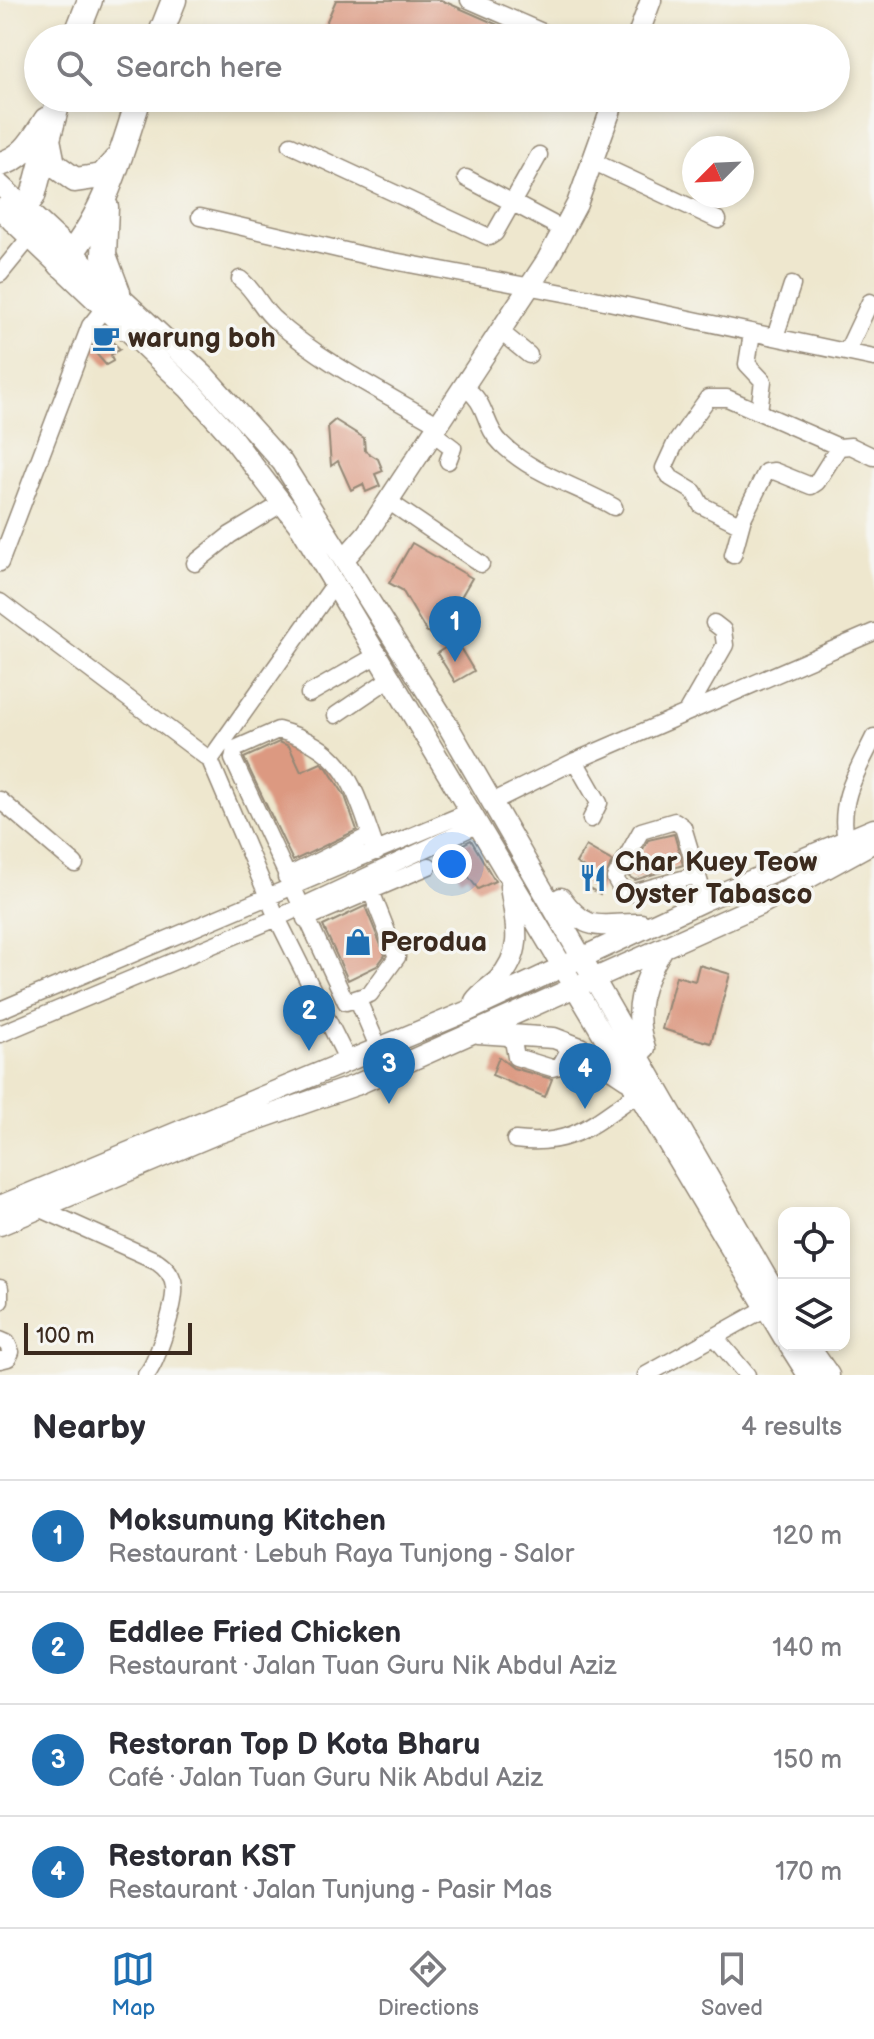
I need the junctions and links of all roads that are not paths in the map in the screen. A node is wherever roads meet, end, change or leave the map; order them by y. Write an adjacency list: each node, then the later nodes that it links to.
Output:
1 (90, 0): 5 (highway)
2 (174, 0): 6 (highway)
3 (469, 0): 7 (street)
4 (651, 0): 8 (main road)
5 (81, 24)
6 (165, 24)
7 (524, 24)
8 (642, 24)
9 (51, 112): 18 (highway)
10 (55, 112): 13 (highway)
11 (134, 112): 17 (highway)
12 (610, 112): 16 (main road)
13 (48, 137): 17 (highway); 23 (highway)
14 (291, 145): 21 (street)
15 (539, 155): 21 (street)
16 (592, 161): 24 (street); 25 (main road)
17 (118, 162): 26 (highway); 31 (highway)
18 (0, 164)
19 (466, 178): 21 (street)
20 (0, 185): 23 (main road)
21 (514, 202): 25 (street)
22 (200, 217): 30 (street)
23 (18, 218): 26 (main road); 26 (main road); 27 (street)
24 (718, 220)
25 (564, 230): 30 (main road)
26 (68, 258): 31 (main road)
27 (0, 274)
28 (240, 279): 41 (street)
29 (792, 285): 35 (street)
30 (531, 287): 33 (main road); 34 (street)
31 (111, 299): 46 (main road); 50 (main road); 51 (street)
32 (870, 302): 36 (street)
33 (501, 332): 37 (street); 39 (main road)
34 (752, 333): 35 (street); 40 (street)
35 (775, 337): 36 (street)
36 (847, 351): 38 (street)
37 (529, 355)
38 (874, 358)
39 (464, 388): 41 (main road); 47 (street)
40 (759, 411): 42 (street); 48 (street)
41 (436, 429): 44 (street); 45 (main road)
42 (839, 447): 43 (street); 48 (street)
43 (874, 457)
44 (448, 461)
45 (388, 501): 50 (main road); 53 (street)
46 (283, 503): 52 (street); 54 (main road)
47 (614, 507)
48 (741, 525): 49 (street)
49 (733, 555)
50 (345, 558): 67 (main road)
51 (0, 563)
52 (195, 563)
53 (481, 564)
54 (336, 582): 58 (main road); 64 (street)
55 (0, 602): 64 (street)
56 (714, 623): 61 (street)
57 (874, 632): 61 (street)
58 (379, 654): 59 (main road); 60 (street)
59 (392, 677): 62 (street); 68 (main road)
60 (309, 694)
61 (686, 713): 65 (street)
62 (336, 715)
63 (874, 737): 72 (street)
64 (210, 760): 82 (street)
65 (575, 761): 67 (street); 69 (street)
66 (0, 800): 75 (street)
67 (492, 802): 77 (main road)
68 (475, 818): 74 (street); 78 (main road); 84 (street)
69 (591, 819)
70 (874, 829): 72 (main road)
71 (371, 835): 74 (street); 80 (street); 80 (street)
72 (846, 840): 83 (main road)
73 (874, 842): 87 (main road)
74 (377, 852): 80 (street)
75 (75, 864)
76 (429, 866): 81 (street)
77 (531, 866): 86 (main road); 88 (main road)
78 (509, 874): 89 (main road); 94 (main road)
79 (697, 875): 79 (street); 83 (street)
80 (289, 883): 82 (street); 84 (street)
81 (371, 891): 84 (street); 92 (street)
82 (269, 897): 85 (street); 93 (street)
83 (705, 900): 86 (main road)
84 (302, 913): 85 (street); 92 (street)
85 (277, 918): 96 (street); 100 (street)
86 (653, 925): 88 (main road)
87 (662, 950): 90 (main road); 101 (main road)
88 (584, 957): 89 (main road); 90 (main road)
89 (563, 966): 91 (main road); 94 (main road)
90 (596, 979): 91 (main road); 101 (main road)
91 (576, 988): 95 (main road); 102 (main road)
92 (358, 1000): 99 (street)
93 (0, 1010)
94 (468, 1011): 99 (main road)
95 (475, 1032): 97 (main road); 105 (main road)
96 (0, 1034)
97 (512, 1035): 98 (main road); 98 (street)
98 (572, 1045): 102 (main road)
99 (379, 1049): 100 (main road)
100 (348, 1061): 104 (main road)
101 (649, 1069): 109 (main road)
102 (634, 1087): 103 (street); 109 (main road)
103 (515, 1140)
104 (0, 1206)
105 (39, 1208): 106 (main road); 115 (street)
106 (0, 1225)
107 (0, 1288): 108 (street)
108 (0, 1301)
109 (775, 1308): 110 (street)
110 (715, 1337): 116 (street); 117 (street)
111 (0, 1340): 114 (street)
112 (793, 1351): 118 (main road)
113 (812, 1351): 119 (main road)
114 (0, 1360)
115 (146, 1375)
116 (646, 1375)
117 (747, 1375)
118 (808, 1375)
119 (829, 1375)

